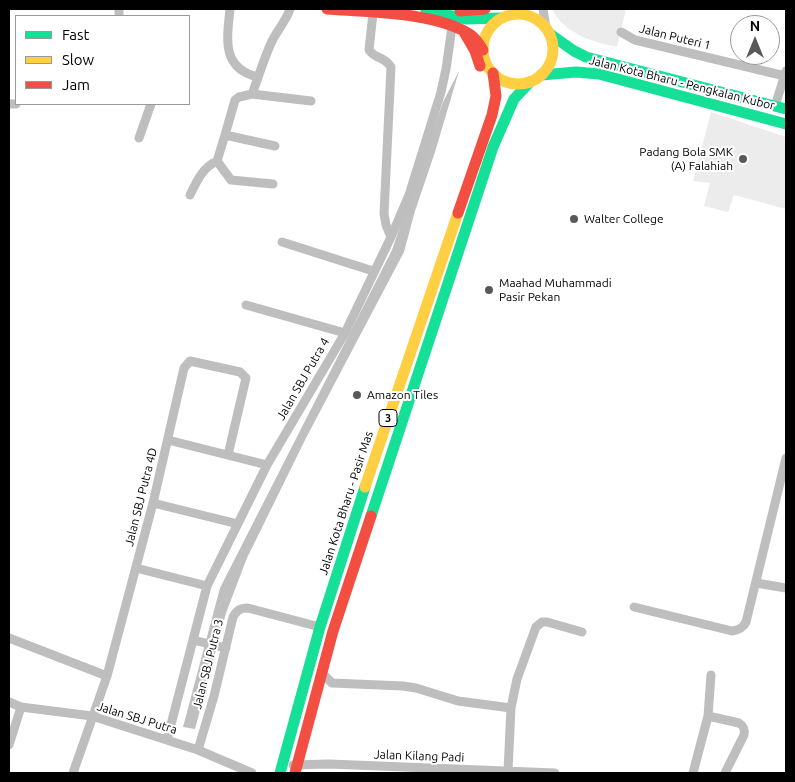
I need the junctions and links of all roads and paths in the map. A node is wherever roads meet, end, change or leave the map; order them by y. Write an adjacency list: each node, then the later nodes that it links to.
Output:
1 (230, 9): 19 (street)
2 (290, 9): 19 (street)
3 (328, 9): 9 (main road)
4 (416, 9): 10 (main road)
5 (427, 9): 6 (main road)
6 (485, 9)
7 (543, 9): 12 (street)
8 (516, 12): 10 (main road); 12 (main road)
9 (373, 13): 11 (main road); 33 (street)
10 (501, 18): 15 (main road)
11 (452, 27): 13 (main road); 33 (street, Jalan SBJ Putra 4)
12 (548, 31): 18 (main road); 24 (main road, Jalan Kota Bharu - Pengkalan Kubor)
13 (464, 32): 15 (main road); 26 (main road)
14 (620, 32): 17 (street, Jalan Puteri 1)
15 (483, 50): 16 (main road)
16 (493, 73): 20 (main road); 26 (main road, Jalan Kota Bharu - Pasir Mas / 3)
17 (785, 73): 24 (street)
18 (541, 75): 20 (main road); 25 (main road, Jalan Kota Bharu - Pengkalan Kubor)
19 (258, 77): 21 (street)
20 (530, 82): 54 (main road, 3)
21 (252, 94): 22 (street); 27 (street)
22 (312, 101)
23 (151, 105): 28 (street)
24 (781, 108)
25 (786, 124)
26 (487, 127): 49 (main road, Jalan Kota Bharu - Pasir Mas / 3)
27 (225, 135): 29 (street); 30 (street)
28 (139, 138)
29 (275, 146)
30 (217, 161): 31 (street); 32 (street)
31 (273, 184)
32 (190, 195)
33 (391, 237): 35 (street, Jalan SBJ Putra 4)
34 (282, 242): 35 (street)
35 (374, 271): 37 (street, Jalan SBJ Putra 4)
36 (246, 305): 37 (street)
37 (345, 333): 41 (street, Jalan SBJ Putra 4)
38 (168, 440): 39 (street); 39 (street, Jalan SBJ Putra 4D); 42 (street, Jalan SBJ Putra 4D)
39 (228, 455): 41 (street)
40 (786, 458): 45 (street)
41 (267, 465): 43 (street, Jalan SBJ Putra 4)
42 (153, 503): 43 (street); 44 (street, Jalan SBJ Putra 4D)
43 (238, 524): 46 (street, Jalan SBJ Putra 4)
44 (136, 568): 46 (street); 56 (street, Jalan SBJ Putra 4D)
45 (756, 583): 47 (street); 48 (street)
46 (207, 586): 52 (street, Jalan SBJ Putra 4)
47 (786, 588)
48 (634, 607)
49 (320, 627): 53 (street, Jalan SBJ Putra 3); 65 (main road, Jalan Kota Bharu - Pasir Mas / 3)
50 (582, 632): 59 (street)
51 (9, 638): 56 (street)
52 (195, 641): 53 (street); 62 (street, Jalan SBJ Putra 4)
53 (224, 648): 64 (street, Jalan SBJ Putra 3)
54 (322, 673): 59 (street); 66 (main road, 3)
55 (711, 675): 61 (street)
56 (107, 676): 60 (street, Jalan SBJ Putra 4D)
57 (9, 702): 58 (street, Jalan SBJ Putra)
58 (21, 706): 60 (street, Jalan SBJ Putra); 63 (street)
59 (511, 708): 69 (street)
60 (92, 716): 62 (street, Jalan SBJ Putra); 70 (street, Jalan SBJ Putra 4D)
61 (708, 716): 73 (street); 74 (street)
62 (167, 740): 64 (street, Jalan SBJ Putra)
63 (9, 744)
64 (198, 750): 71 (street, Jalan SBJ Putra)
65 (281, 769): 66 (street, Jalan Kilang Padi)
66 (297, 769): 67 (street, Jalan Kilang Padi)
67 (329, 769): 68 (street, Jalan Kilang Padi)
68 (396, 770): 69 (street, Jalan Kilang Padi)
69 (508, 771): 72 (street, Jalan Kilang Padi)
70 (73, 773)
71 (252, 773)
72 (555, 773)
73 (693, 773)
74 (725, 773)

